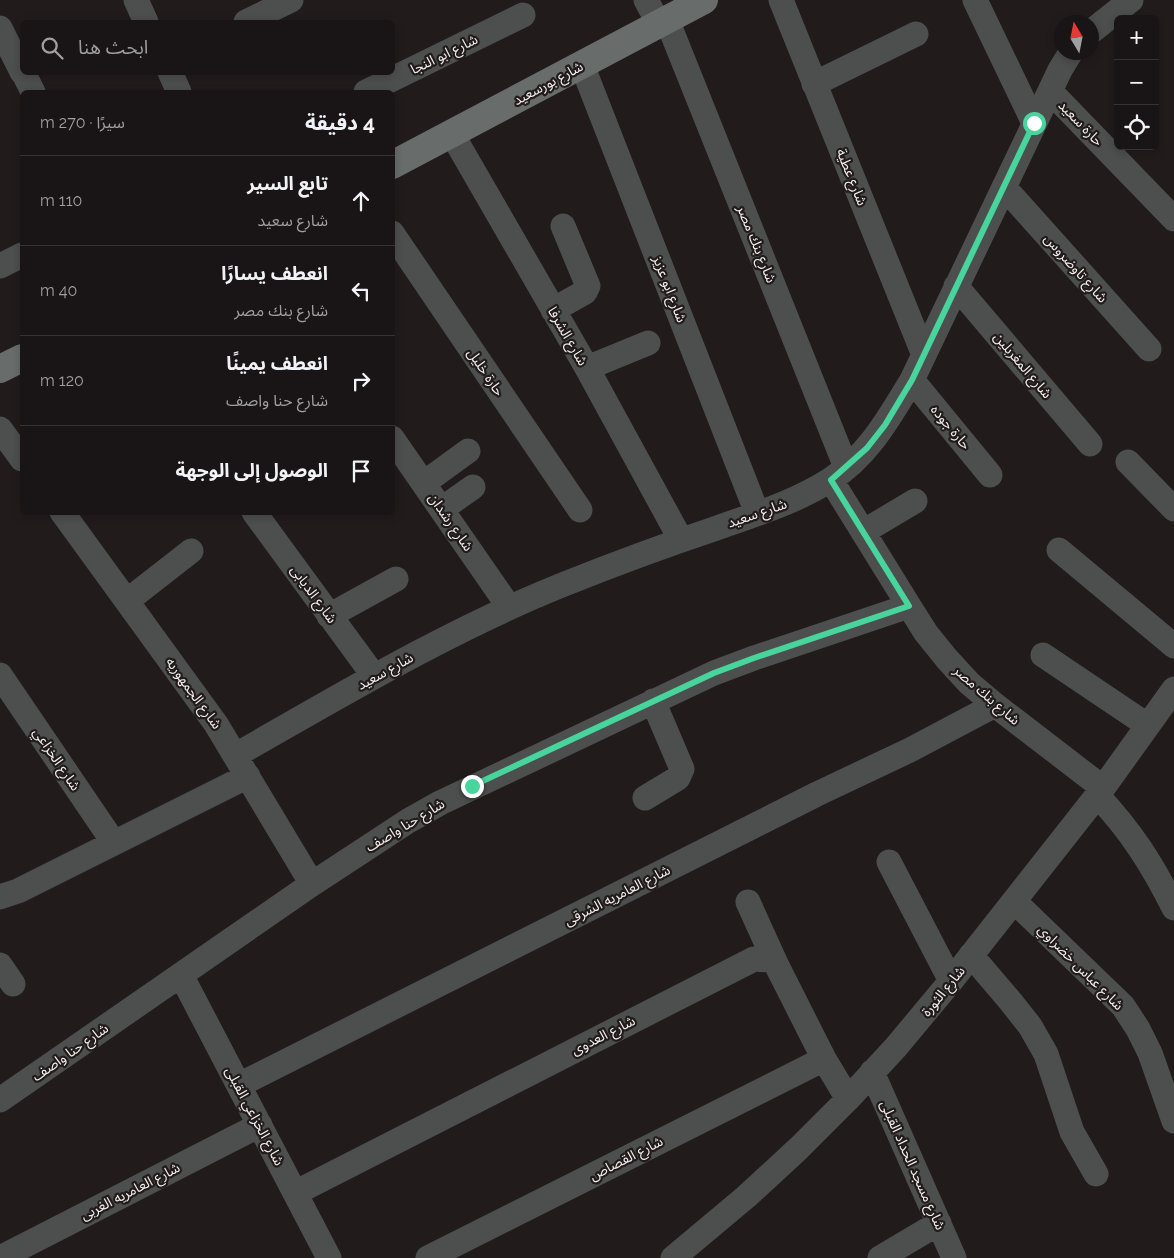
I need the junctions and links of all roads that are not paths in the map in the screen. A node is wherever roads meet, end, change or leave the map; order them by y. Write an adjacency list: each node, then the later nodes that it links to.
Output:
1 (136, 0): 9 (street)
2 (291, 0): 10 (street)
3 (646, 0): 11 (street, شارع بنك مصر)
4 (704, 0): 11 (main road, شارع بورسعيد)
5 (781, 0): 20 (street, شارع عطية)
6 (975, 0): 25 (street)
7 (1131, 0): 12 (street)
8 (523, 15): 23 (street, شارع ابو النجا)
9 (145, 20)
10 (250, 20)
11 (663, 22): 16 (main road, شارع بورسعيد); 49 (street, شارع بنك مصر)
12 (1099, 25)
13 (0, 28): 17 (street)
14 (916, 34): 20 (street)
15 (1066, 60): 24 (street, شارع سعيد)
16 (582, 65): 26 (main road, شارع بورسعيد); 57 (street, شارع ابو عزيز)
17 (20, 66)
18 (24, 75): 21 (street)
19 (172, 75): 22 (street)
20 (814, 84): 38 (street, شارع عطية)
21 (32, 90)
22 (179, 90)
23 (370, 90)
24 (1050, 91): 25 (street, شارع سعيد); 29 (street, حارة سعيد)
25 (1034, 123): 28 (street, شارع سعيد)
26 (452, 134): 27 (main road, شارع بورسعيد); 35 (street, شارع الشرفا)
27 (395, 163)
28 (1004, 188): 34 (street, شارع سعيد); 37 (street, شارع تاوضروس)
29 (1174, 219)
30 (563, 226): 35 (street)
31 (395, 237): 56 (street, حارة خليل)
32 (20, 256): 33 (street)
33 (0, 266)
34 (956, 286): 38 (street, شارع سعيد); 45 (street, شارع المغربلين)
35 (552, 310): 40 (street, شارع الشرفا)
36 (648, 343): 40 (street)
37 (1149, 349)
38 (924, 355): 42 (street, شارع سعيد)
39 (20, 359): 41 (main road)
40 (586, 368): 61 (street, شارع الشرفا)
41 (0, 369)
42 (912, 380): 49 (street, شارع سعيد); 50 (street, حارة جوده)
43 (0, 429): 47 (street)
44 (395, 442): 51 (street, شارع رشدان)
45 (1090, 444)
46 (468, 451): 51 (street)
47 (20, 456)
48 (1128, 462): 55 (street)
49 (838, 473): 57 (street, شارع سعيد); 60 (street, شارع بنك مصر)
50 (990, 474)
51 (424, 483): 54 (street, شارع رشدان)
52 (473, 487): 54 (street)
53 (915, 501): 60 (street)
54 (442, 509): 67 (street, شارع رشدان)
55 (1174, 509)
56 (580, 510)
57 (757, 513): 61 (street, شارع سعيد)
58 (64, 515): 65 (street, شارع الجمهوريه)
59 (256, 515): 68 (street, شارع الديابى)
60 (863, 532): 66 (street, شارع بنك مصر)
61 (681, 540): 67 (street, شارع سعيد)
62 (1059, 550): 69 (street)
63 (191, 551): 65 (street)
64 (396, 579): 68 (street)
65 (127, 601): 77 (street, شارع الجمهوريه)
66 (909, 606): 74 (street, شارع حنا واصف); 75 (street, شارع بنك مصر)
67 (509, 607): 72 (street, شارع سعيد)
68 (329, 616): 72 (street, شارع الديابى)
69 (1174, 646)
70 (1043, 655): 76 (street)
71 (0, 675): 81 (street, شارع الخزاعي)
72 (374, 676): 77 (street, شارع سعيد)
73 (1174, 689): 76 (street, شارع الثورة)
74 (653, 702): 80 (street); 83 (street, شارع حنا واصف)
75 (995, 705): 79 (street, شارع بنك مصر); 94 (street, شارع العامريه الشرقى)
76 (1147, 725): 79 (street, شارع الثورة)
77 (236, 755): 78 (street, شارع الجمهوريه)
78 (248, 776): 81 (street); 83 (street, شارع الجمهوريه)
79 (1100, 791): 85 (street, شارع الثورة); 87 (street, شارع بنك مصر)
80 (645, 798)
81 (114, 843): 84 (street)
82 (889, 862): 91 (street)
83 (312, 884): 90 (street, شارع حنا واصف)
84 (0, 897)
85 (1014, 901): 88 (street, شارع الثورة); 97 (street, شارع عباس خضراوي)
86 (748, 902): 89 (street)
87 (1174, 908)
88 (971, 955): 91 (street, شارع الثورة); 99 (street)
89 (776, 964): 92 (street); 100 (street, شارع العدوى)
90 (181, 975): 94 (street, شارع الخزاعي القبلى); 96 (street, شارع حنا واصف)
91 (951, 981): 93 (street, شارع الثورة)
92 (824, 1059): 95 (street); 104 (street, شارع القصاص)
93 (872, 1072): 95 (street, شارع الثورة); 101 (street, شارع مسجد الحداد القبلى)
94 (239, 1085): 98 (street, شارع الخزاعي القبلى)
95 (848, 1099): 105 (street, شارع الثورة)
96 (0, 1100)
97 (1174, 1121)
98 (260, 1125): 100 (street, شارع الخزاعي القبلى); 102 (street, شارع العامريه الغربى)
99 (1096, 1174)
100 (295, 1193): 103 (street, شارع الخزاعي القبلى)
101 (938, 1222): 106 (street); 107 (street, شارع مسجد الحداد القبلى)
102 (0, 1258)
103 (329, 1258)
104 (428, 1258)
105 (673, 1258)
106 (880, 1258)
107 (954, 1258)

